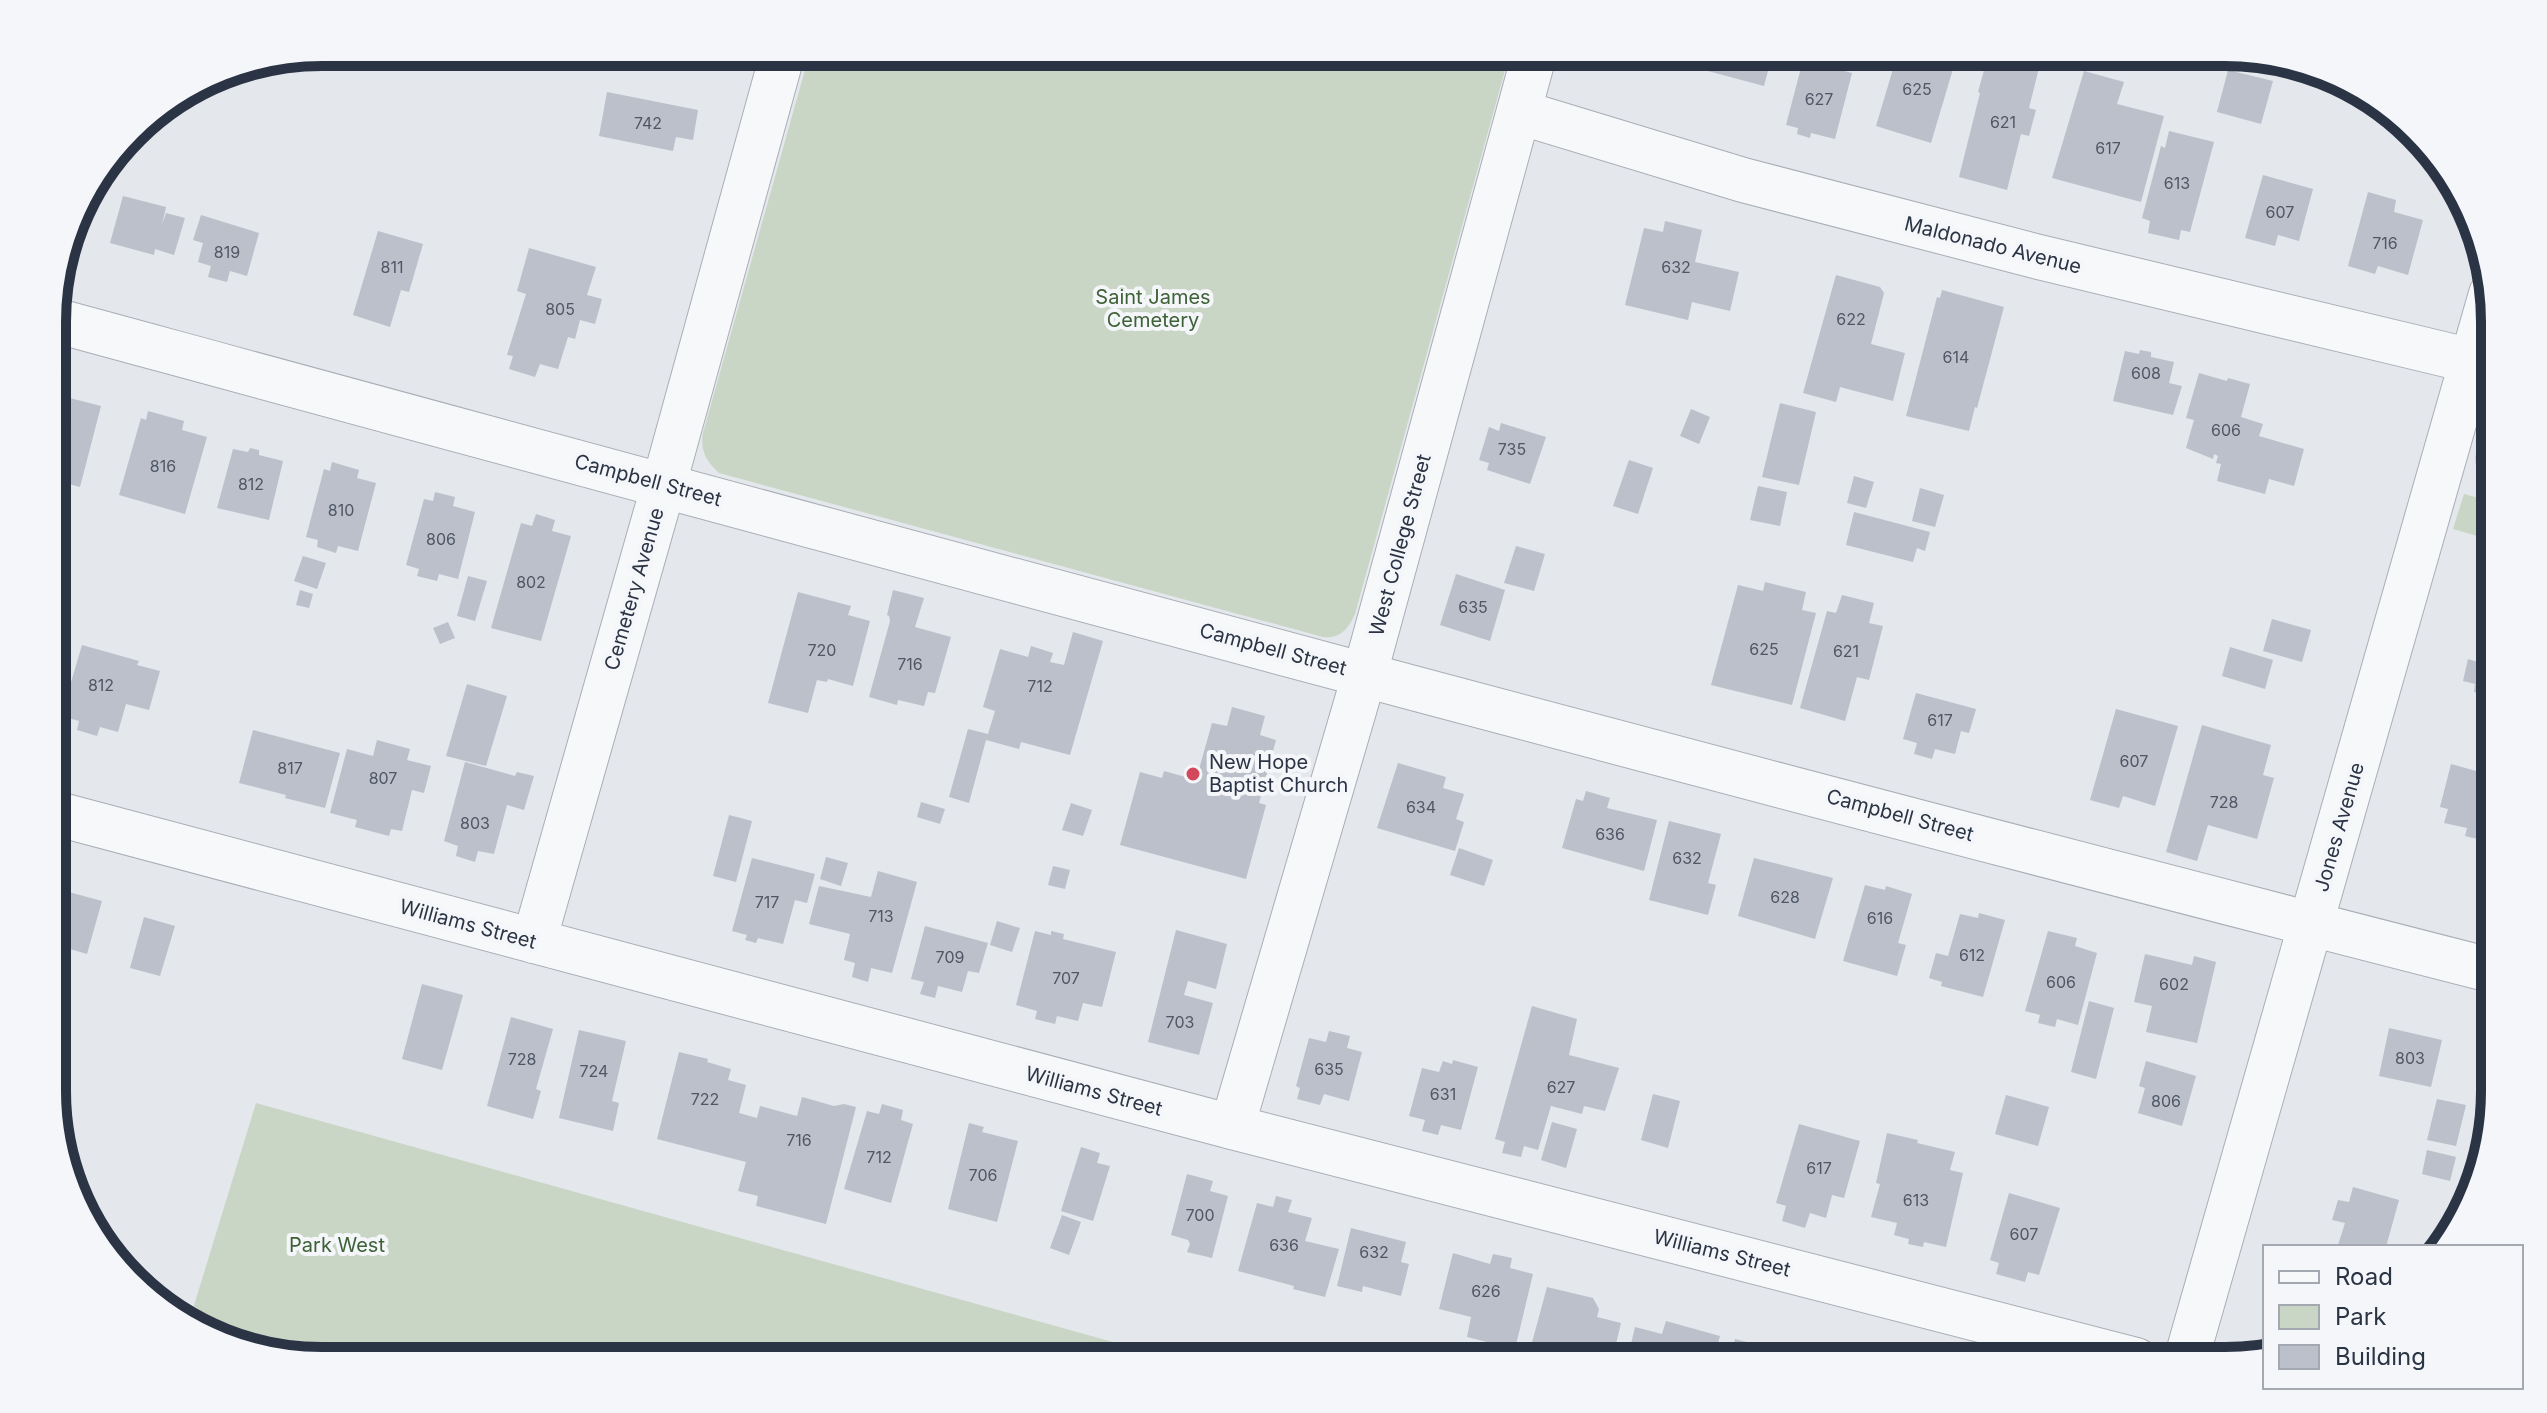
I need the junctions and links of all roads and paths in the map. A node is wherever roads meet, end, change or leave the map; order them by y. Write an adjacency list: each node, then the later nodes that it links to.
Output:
1 (779, 66): 7 (street, Cemetery Avenue)
2 (1531, 66): 3 (street, West College Street)
3 (1519, 112): 6 (street, Maldonado Avenue); 8 (street, West College Street)
4 (66, 323): 7 (street, Campbell Street)
5 (2480, 333): 6 (street, Jones Avenue)
6 (2472, 361): 10 (street, Jones Avenue)
7 (664, 484): 8 (street, Campbell Street); 11 (street, Cemetery Avenue)
8 (1365, 673): 10 (street, Campbell Street); 13 (street, West College Street)
9 (66, 816): 11 (street, Williams Street)
10 (2311, 925): 12 (street, Campbell Street); 15 (street, Jones Avenue)
11 (534, 941): 13 (street, Williams Street)
12 (2480, 967)
13 (1232, 1127): 14 (street, Williams Street)
14 (2082, 1346)
15 (2190, 1346)

